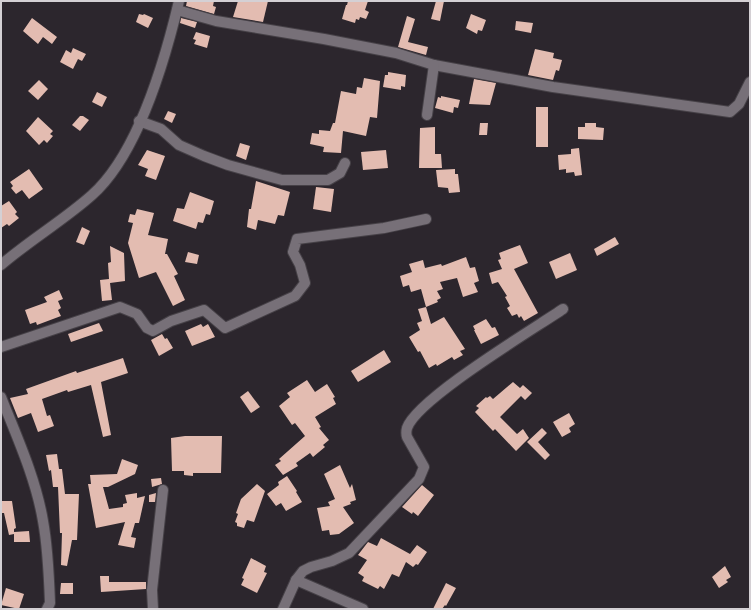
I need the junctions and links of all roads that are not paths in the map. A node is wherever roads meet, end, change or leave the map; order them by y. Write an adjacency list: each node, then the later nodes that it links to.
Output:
1 (178, 5): 2 (street); 5 (street)
2 (434, 65): 3 (street); 4 (street)
3 (750, 82)
4 (427, 115)
5 (139, 121): 6 (street); 8 (street)
6 (345, 164)
7 (426, 219): 10 (street)
8 (1, 265)
9 (563, 309): 13 (street)
10 (1, 347)
11 (1, 397): 14 (street)
12 (163, 490): 15 (street)
13 (296, 580): 16 (street); 17 (street)
14 (49, 607)
15 (153, 609)
16 (283, 609)
17 (363, 609)

